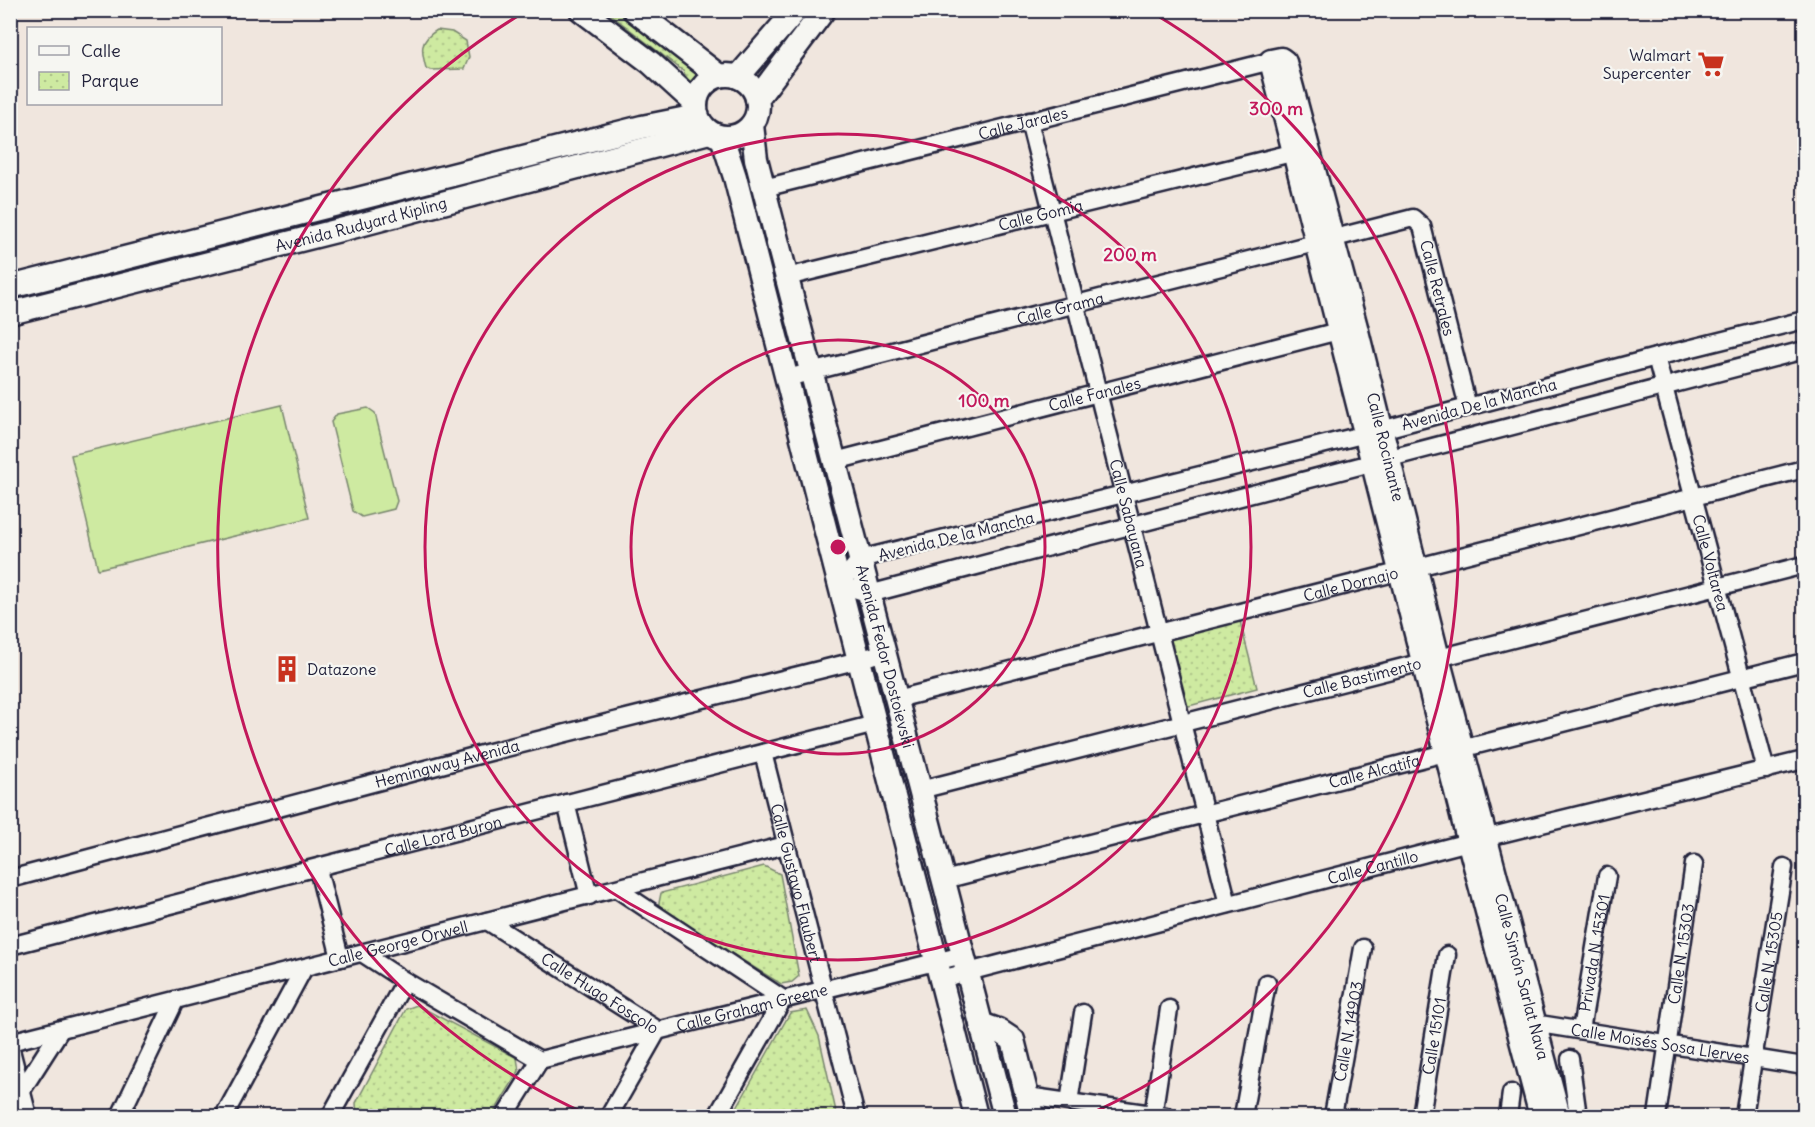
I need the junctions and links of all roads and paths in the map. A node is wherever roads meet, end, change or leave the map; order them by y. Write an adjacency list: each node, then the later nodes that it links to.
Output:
1 (581, 10): 9 (street)
2 (634, 10): 6 (street)
3 (796, 10): 6 (street)
4 (825, 10): 7 (street)
5 (1276, 60): 8 (street, Calle Jarales); 11 (street, Calle Rocinante)
6 (729, 76): 7 (street); 9 (street)
7 (758, 99): 10 (street)
8 (1029, 121): 12 (street, Calle Jarales); 13 (street, Calle Sabayana)
9 (706, 122): 10 (street); 16 (street, Avenida Rudyard Kipling); 18 (street, Avenida Rudyard Kipling); 24 (street, Avenida Fedor Dostoievski)
10 (752, 125): 12 (street, Avenida Fedor Dostoievski)
11 (1302, 150): 13 (street, Calle Gomia); 14 (street, Calle Rocinante)
12 (764, 188): 15 (street, Avenida Fedor Dostoievski)
13 (1052, 211): 15 (street, Calle Gomia); 17 (street, Calle Sabayana)
14 (1325, 240): 17 (street, Calle Grama); 20 (street, Calle Rocinante); 27 (street, Calle Retrales)
15 (787, 277): 23 (street, Avenida Fedor Dostoievski)
16 (10, 287)
17 (1076, 304): 23 (street, Calle Grama); 26 (street, Calle Sabayana)
18 (10, 313)
19 (1804, 320): 22 (street, Avenida De la Mancha)
20 (1348, 329): 26 (street, Calle Fanales); 28 (street, Calle Rocinante)
21 (1804, 351): 25 (street, Avenida De la Mancha)
22 (1656, 357): 25 (street, Calle Voltarea); 27 (street, Avenida De la Mancha)
23 (811, 371): 24 (street, Calle Grama); 29 (street, Avenida Fedor Dostoievski)
24 (787, 378): 38 (street, Avenida Fedor Dostoievski)
25 (1664, 387): 30 (street, Avenida De la Mancha); 33 (street, Calle Voltarea)
26 (1098, 393): 29 (street, Calle Fanales); 32 (street, Calle Sabayana)
27 (1468, 407): 28 (street, Avenida De la Mancha)
28 (1374, 432): 30 (street, Calle Rocinante); 32 (street, Avenida De la Mancha)
29 (835, 461): 35 (street, Avenida Fedor Dostoievski)
30 (1381, 461): 34 (street, Avenida De la Mancha); 37 (street, Calle Rocinante)
31 (1804, 469): 33 (street, Calle Dornajo)
32 (1124, 494): 34 (street, Calle Sabayana); 35 (street, Avenida De la Mancha)
33 (1693, 498): 37 (street, Calle Dornajo); 39 (street, Calle Voltarea)
34 (1132, 525): 40 (street, Avenida De la Mancha); 41 (street, Calle Sabayana)
35 (860, 559): 38 (street, Avenida De la Mancha); 40 (street, Avenida Fedor Dostoievski)
36 (1804, 565): 39 (street, Calle Bastimento)
37 (1409, 569): 41 (street, Calle Dornajo); 44 (street, Calle Rocinante)
38 (840, 584): 40 (street); 43 (street, Avenida Fedor Dostoievski)
39 (1717, 588): 44 (street, Calle Bastimento); 46 (street, Calle Voltarea)
40 (869, 594): 42 (street, Avenida Fedor Dostoievski)
41 (1159, 633): 47 (street, Calle Dornajo); 48 (street, Calle Sabayana)
42 (884, 652): 43 (street, Hemingway Avenida); 47 (street, Avenida Fedor Dostoievski)
43 (859, 660): 49 (street, Avenida Fedor Dostoievski); 63 (street, Hemingway Avenida)
44 (1431, 660): 48 (street, Calle Bastimento); 50 (street, Calle Rocinante)
45 (1804, 662): 46 (street, Calle Alcatifa)
46 (1741, 678): 50 (street, Calle Alcatifa); 53 (street, Calle Voltarea)
47 (897, 699): 54 (street, Avenida Fedor Dostoievski)
48 (1182, 723): 54 (street, Calle Bastimento); 56 (street, Calle Sabayana)
49 (876, 724): 51 (street, Calle Lord Byron); 76 (street, Avenida Fedor Dostoievski)
50 (1454, 751): 56 (street, Calle Alcatifa); 57 (street, Calle Rocinante)
51 (763, 753): 55 (street, Calle Lord Byron); 58 (street, Calle Gustavo Flaubert)
52 (1804, 760): 53 (street, Calle Cantillo)
53 (1766, 770): 57 (street, Calle Cantillo)
54 (920, 790): 64 (street, Avenida Fedor Dostoievski)
55 (566, 803): 61 (street, Calle Lord Byron); 66 (street)
56 (1205, 814): 64 (street, Calle Alcatifa); 67 (street, Calle Sabayana)
57 (1477, 840): 67 (street, Calle Cantillo); 84 (street, Calle Simón Sarlat Nava)
58 (786, 845): 65 (street, Calle George Orwell); 79 (street, Calle Gustavo Flaubert)
59 (1694, 864): 90 (street, Calle N. 15303)
60 (1784, 867): 91 (street, Calle N. 15305)
61 (318, 869): 69 (street, Calle Lord Byron); 73 (street)
62 (1606, 876): 88 (street, Privada N. 15301)
63 (10, 879)
64 (944, 880): 74 (street, Avenida Fedor Dostoievski)
65 (617, 889): 66 (street, Calle George Orwell); 80 (street)
66 (589, 896): 68 (street, Calle George Orwell)
67 (1228, 904): 74 (street, Calle Cantillo)
68 (487, 921): 71 (street, Calle George Orwell); 87 (street, Calle Hugo Foscolo)
69 (10, 946)
70 (1363, 948): 111 (street, Calle N. 14903)
71 (362, 953): 73 (street, Calle George Orwell); 77 (street)
72 (1448, 955): 112 (street, Calle 15101)
73 (340, 958): 75 (street, Calle George Orwell)
74 (965, 963): 76 (street, Calle Graham Greene); 85 (street, Avenida Fedor Dostoievski)
75 (304, 968): 81 (street, Calle George Orwell); 102 (street)
76 (939, 970): 79 (street, Calle Graham Greene); 107 (street, Avenida Fedor Dostoievski)
77 (405, 981): 93 (street); 99 (street)
78 (1267, 983): 110 (street)
79 (825, 990): 80 (street, Calle Graham Greene); 106 (street, Calle Gustavo Flaubert)
80 (783, 999): 87 (street, Calle Graham Greene); 105 (street)
81 (175, 1001): 86 (street, Calle George Orwell); 101 (street)
82 (1169, 1009): 109 (street)
83 (1083, 1013): 97 (street)
84 (1526, 1022): 88 (street, Calle Moisés Sosa Llerves); 114 (street, Calle Simón Sarlat Nava); 115 (street, Calle Simón Sarlat Nava)
85 (981, 1024): 98 (street); 108 (street, Avenida Fedor Dostoievski)
86 (61, 1029): 89 (street, Calle George Orwell); 95 (street)
87 (658, 1030): 93 (street, Calle Graham Greene); 104 (street, Calle Hugo Foscolo)
88 (1581, 1030): 90 (street, Calle Moisés Sosa Llerves)
89 (10, 1044): 95 (street)
90 (1667, 1044): 91 (street, Calle Moisés Sosa Llerves); 117 (street, Calle N. 15303)
91 (1754, 1058): 94 (street, Calle Moisés Sosa Llerves); 118 (street, Calle N. 15305)
92 (1570, 1059): 116 (street)
93 (540, 1060): 103 (street)
94 (1804, 1066)
95 (22, 1090): 100 (street)
96 (1511, 1093): 113 (street)
97 (1069, 1102): 98 (street); 109 (street)
98 (1030, 1106)
99 (329, 1115)
100 (28, 1116)
101 (120, 1116)
102 (224, 1116)
103 (505, 1116)
104 (609, 1116)
105 (717, 1116)
106 (856, 1116)
107 (976, 1116)
108 (1005, 1116)
109 (1157, 1116)
110 (1243, 1116)
111 (1333, 1116)
112 (1420, 1116)
113 (1508, 1116)
114 (1541, 1116)
115 (1559, 1116)
116 (1578, 1116)
117 (1657, 1116)
118 (1744, 1116)

